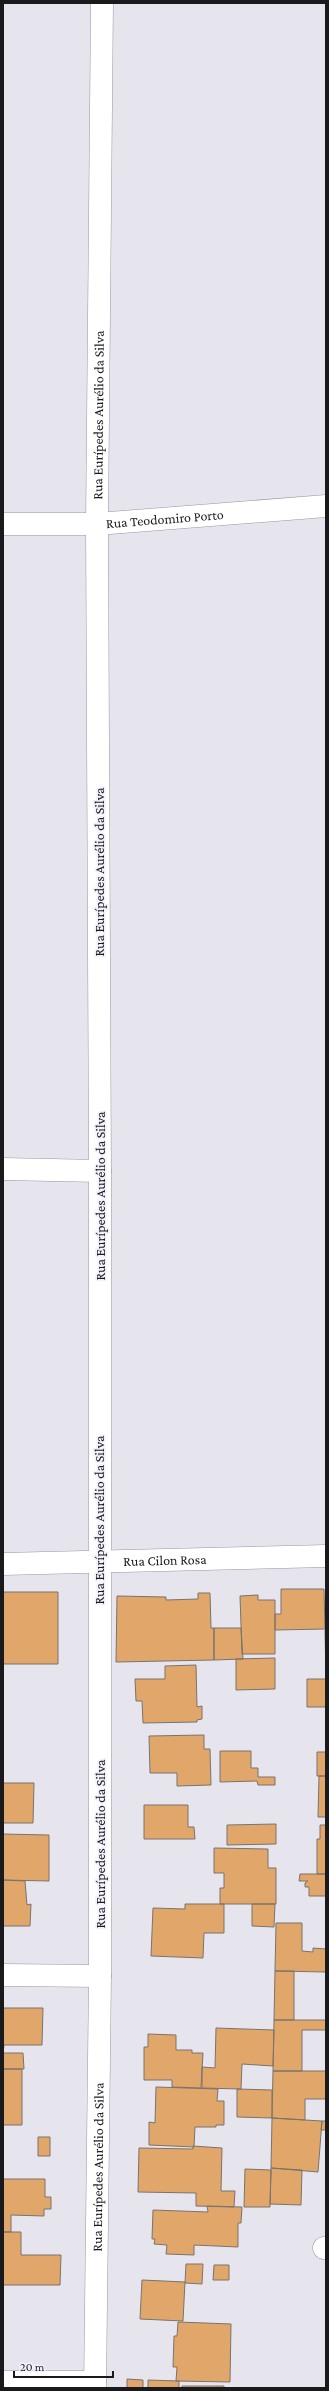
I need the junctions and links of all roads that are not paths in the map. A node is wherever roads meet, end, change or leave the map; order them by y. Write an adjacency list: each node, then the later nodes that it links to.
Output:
1 (102, 3): 4 (street, Rua Eurípedes Aurélio da Silva)
2 (326, 506): 4 (street, Rua Teodomiro Porto)
3 (3, 524): 4 (street, Rua Teodomiro Porto)
4 (97, 524): 6 (street, Rua Eurípedes Aurélio da Silva)
5 (3, 1170): 6 (street)
6 (100, 1171): 8 (street, Rua Eurípedes Aurélio da Silva)
7 (326, 1556): 8 (street, Rua Cilon Rosa)
8 (99, 1563): 9 (street, Rua Cilon Rosa); 11 (street, Rua Eurípedes Aurélio da Silva)
9 (3, 1564)
10 (3, 1975): 11 (street)
11 (100, 1976): 13 (street, Rua Eurípedes Aurélio da Silva)
12 (3, 2382): 13 (street)
13 (95, 2385)

